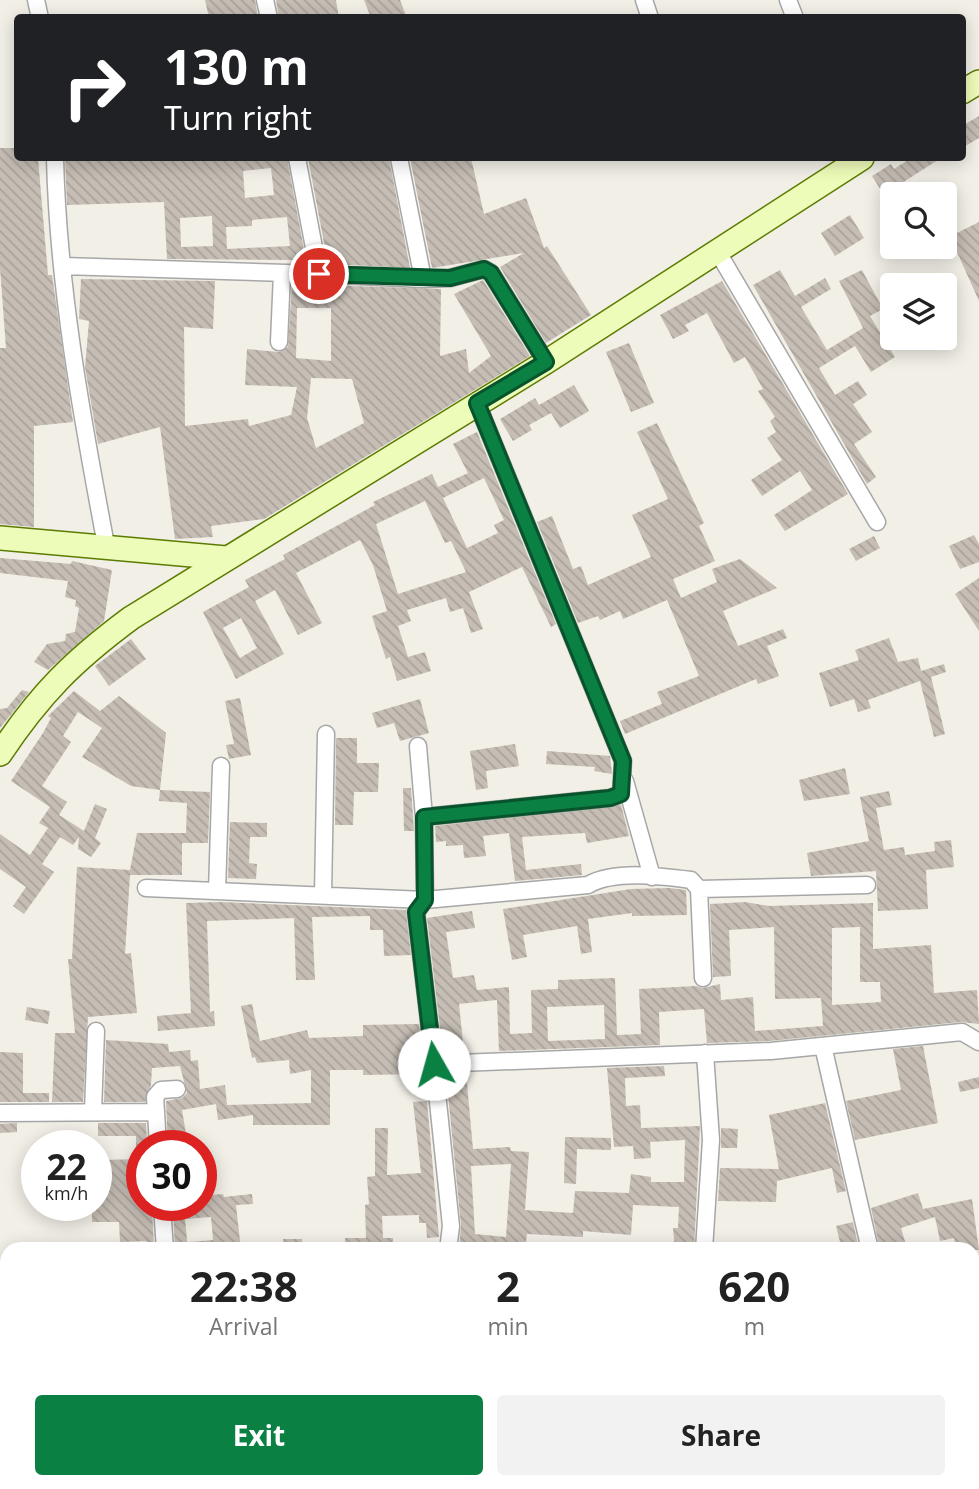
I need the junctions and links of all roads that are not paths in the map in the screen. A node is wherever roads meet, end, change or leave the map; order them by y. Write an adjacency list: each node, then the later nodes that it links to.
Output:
1 (55, 161): 6 (street)
2 (298, 161): 8 (street)
3 (399, 161): 9 (street)
4 (851, 161): 5 (street)
5 (716, 249): 11 (street); 13 (street)
6 (63, 266): 7 (street); 15 (street)
7 (282, 273): 8 (street); 10 (street)
8 (319, 274): 9 (street)
9 (423, 279): 11 (street)
10 (279, 342)
11 (546, 362): 12 (street)
12 (477, 403): 16 (street); 21 (street)
13 (877, 522)
14 (0, 538): 15 (street)
15 (106, 545): 16 (street)
16 (226, 558): 19 (street)
17 (326, 734): 28 (street)
18 (418, 746): 22 (street)
19 (0, 754)
20 (221, 766): 27 (street)
21 (624, 779): 22 (street); 23 (street)
22 (424, 817): 29 (street)
23 (652, 877): 26 (street); 29 (street)
24 (867, 885): 26 (street)
25 (146, 888): 27 (street)
26 (699, 889): 30 (street)
27 (216, 891): 28 (street)
28 (323, 895): 29 (street)
29 (425, 900): 35 (street)
30 (703, 978)
31 (96, 1031): 37 (street)
32 (979, 1042): 33 (street)
33 (823, 1046): 34 (street); 45 (street)
34 (705, 1053): 35 (street); 44 (street)
35 (434, 1064): 43 (street)
36 (177, 1089): 38 (street)
37 (93, 1111): 38 (street); 39 (street)
38 (156, 1112): 40 (street)
39 (0, 1113)
40 (157, 1130)
41 (163, 1221): 42 (street)
42 (164, 1242)
43 (449, 1242)
44 (705, 1242)
45 (868, 1242)

